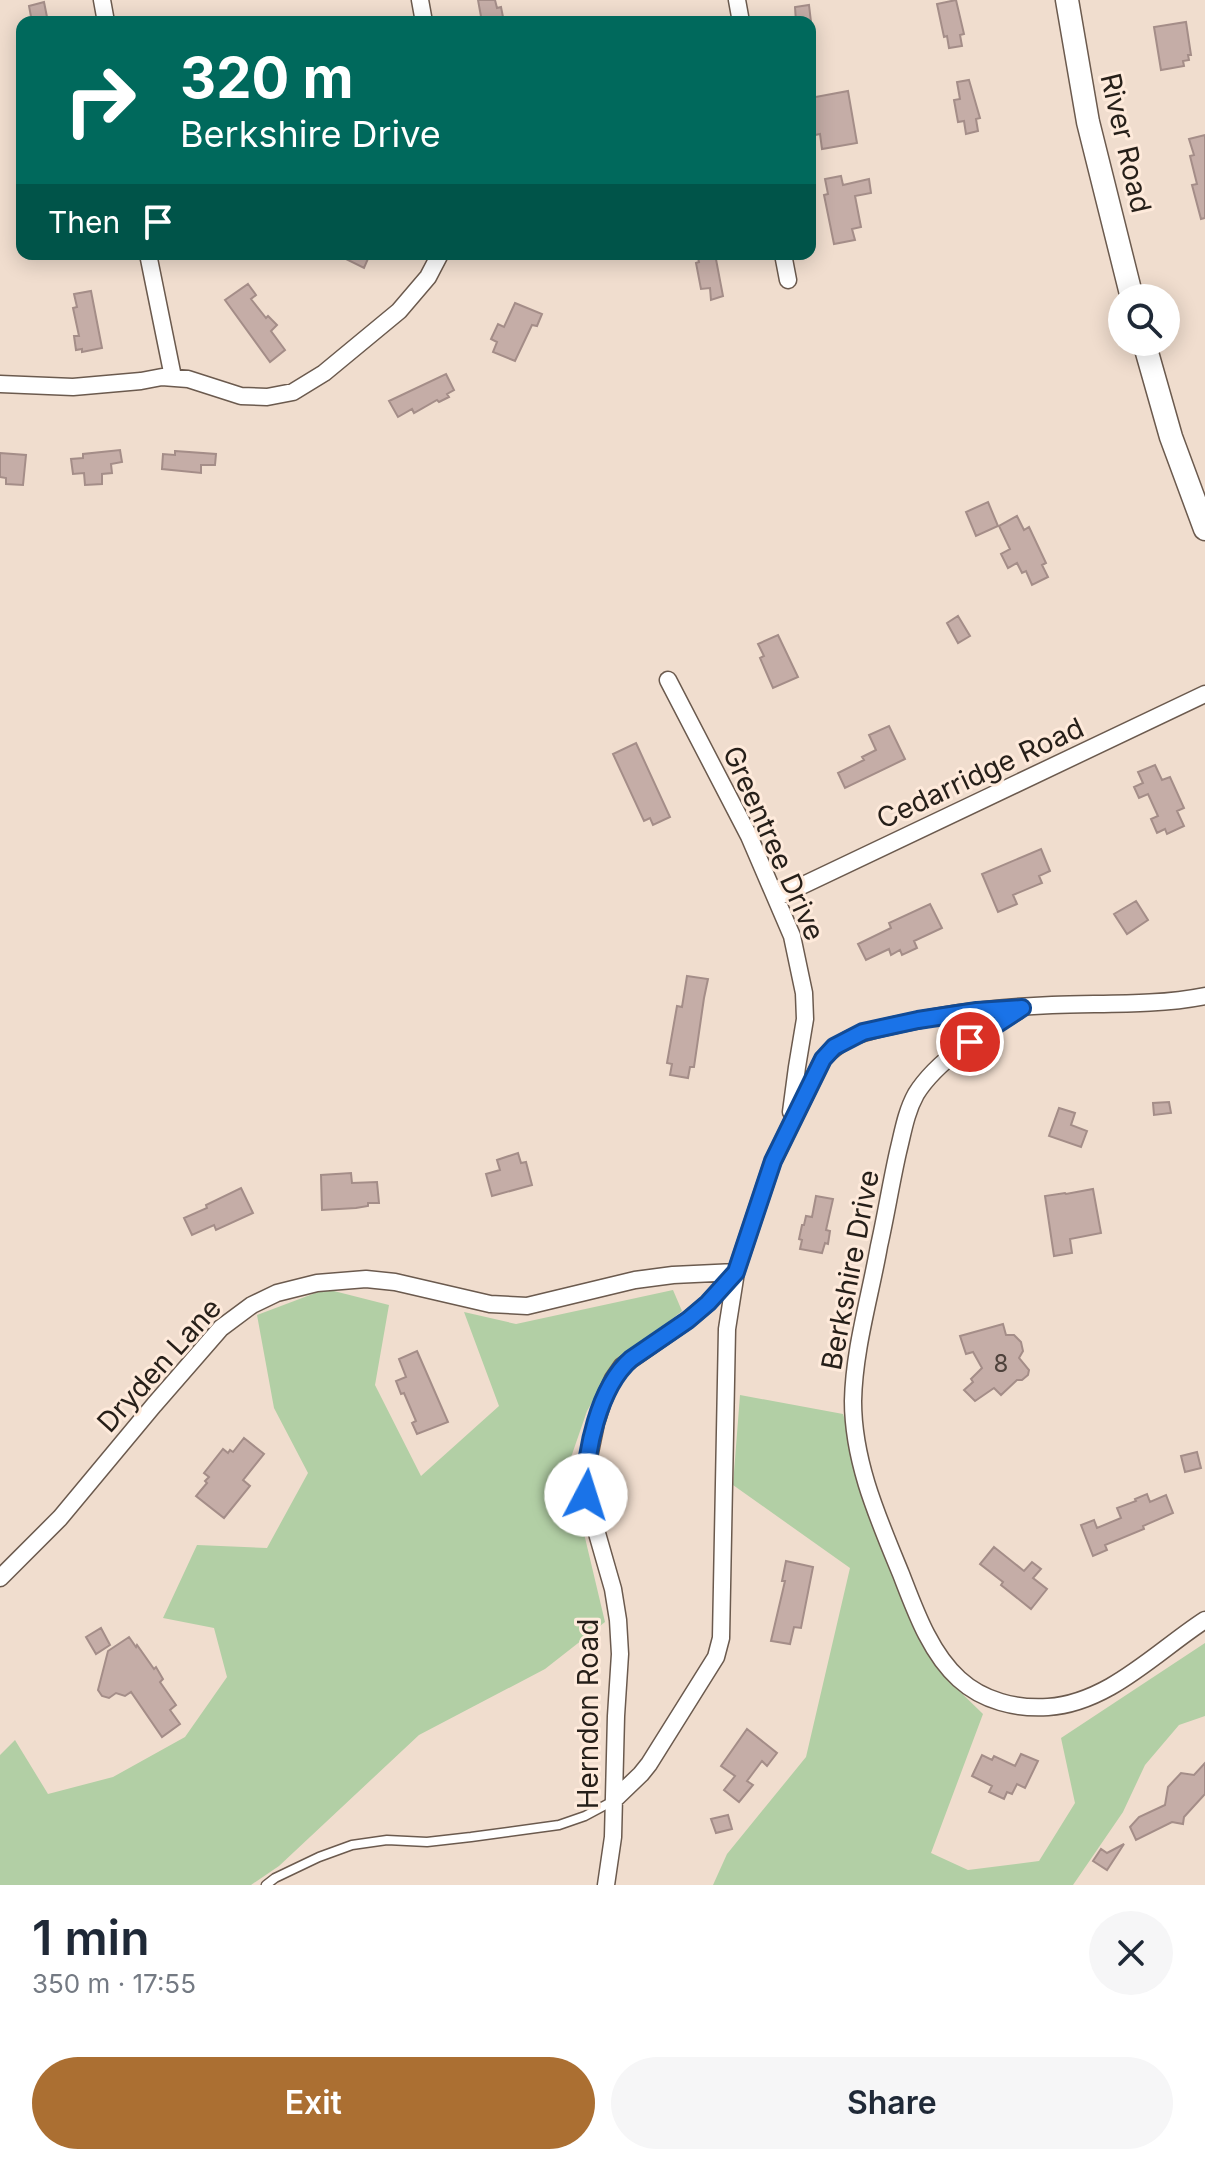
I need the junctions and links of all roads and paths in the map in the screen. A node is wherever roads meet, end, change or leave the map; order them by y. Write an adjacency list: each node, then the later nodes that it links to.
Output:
1 (1067, 0): 6 (main road, River Road)
2 (149, 260): 8 (street)
3 (437, 260): 8 (street)
4 (784, 260): 5 (street)
5 (788, 280)
6 (1128, 284)
7 (1148, 356): 10 (main road)
8 (173, 377): 9 (street)
9 (0, 384)
10 (1205, 529)
11 (668, 680): 13 (street, Greentree Drive)
12 (1205, 694): 13 (street, Cedarridge Road)
13 (776, 898): 16 (street, Greentree Drive)
14 (1205, 996): 15 (street, Herndon Road)
15 (1022, 1008): 16 (street, Herndon Road); 19 (street, Berkshire Drive)
16 (789, 1129): 17 (street, Herndon Road)
17 (736, 1272): 18 (street, Dryden Lane); 20 (street); 20 (street, Herndon Road)
18 (0, 1578)
19 (1205, 1620)
20 (614, 1800): 21 (lane); 22 (street, Herndon Road)
21 (266, 1885)
22 (606, 1885)

